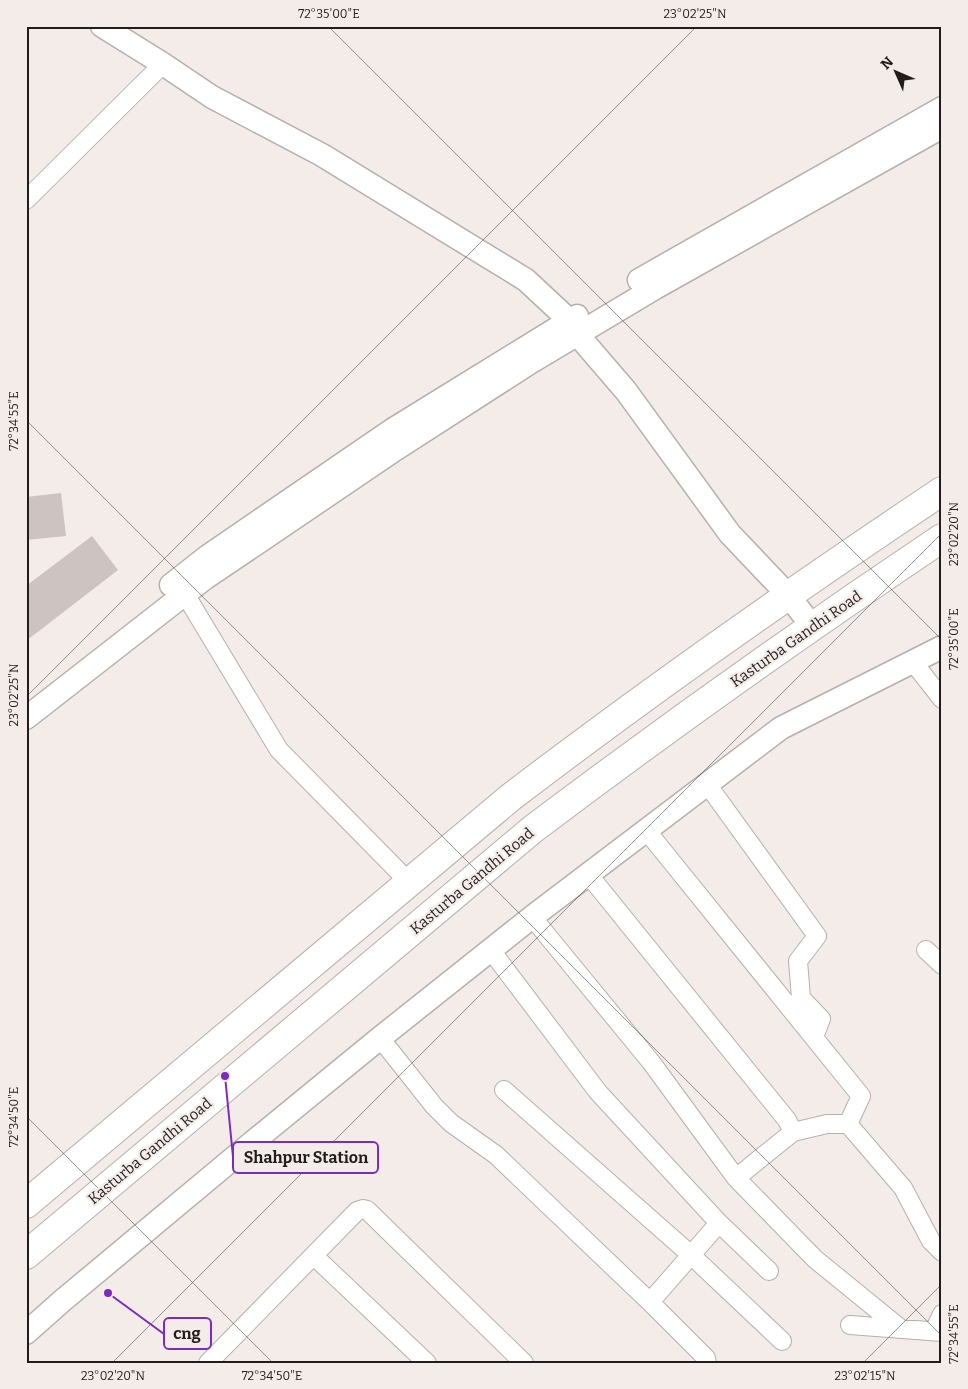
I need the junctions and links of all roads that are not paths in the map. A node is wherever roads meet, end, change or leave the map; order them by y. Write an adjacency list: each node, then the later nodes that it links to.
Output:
1 (102, 26): 2 (street)
2 (163, 64): 5 (street); 6 (street)
3 (942, 108): 6 (street)
4 (942, 127): 6 (street)
5 (26, 200)
6 (574, 327): 9 (street); 10 (street); 14 (street)
7 (942, 491): 10 (main road)
8 (942, 538): 11 (main road, Kasturba Gandhi Road)
9 (185, 594): 16 (street); 20 (street)
10 (788, 595): 11 (street); 20 (main road)
11 (812, 626): 34 (main road, Kasturba Gandhi Road)
12 (940, 651): 13 (street)
13 (913, 662): 15 (street); 17 (street)
14 (26, 699)
15 (942, 699)
16 (26, 718)
17 (707, 784): 18 (street); 26 (street)
18 (646, 830): 19 (street); 26 (street)
19 (588, 874): 21 (street); 29 (street)
20 (409, 882): 31 (main road)
21 (532, 916): 22 (street); 30 (street)
22 (490, 950): 25 (street); 32 (street)
23 (926, 950): 24 (street)
24 (942, 965)
25 (380, 1038): 38 (street); 43 (street)
26 (814, 1038): 28 (street)
27 (504, 1090): 35 (street)
28 (848, 1124): 29 (street); 33 (street)
29 (793, 1132): 30 (street)
30 (736, 1178): 41 (street)
31 (26, 1204)
32 (719, 1223): 35 (street); 37 (street)
33 (942, 1252)
34 (26, 1255)
35 (691, 1255): 38 (street); 44 (street)
36 (314, 1256): 45 (street); 46 (street); 47 (street)
37 (769, 1271)
38 (650, 1302): 48 (street)
39 (942, 1314): 42 (street)
40 (850, 1326): 41 (street)
41 (901, 1329): 42 (street)
42 (938, 1332)
43 (26, 1333)
44 (782, 1340)
45 (208, 1363)
46 (427, 1363)
47 (524, 1363)
48 (707, 1363)

